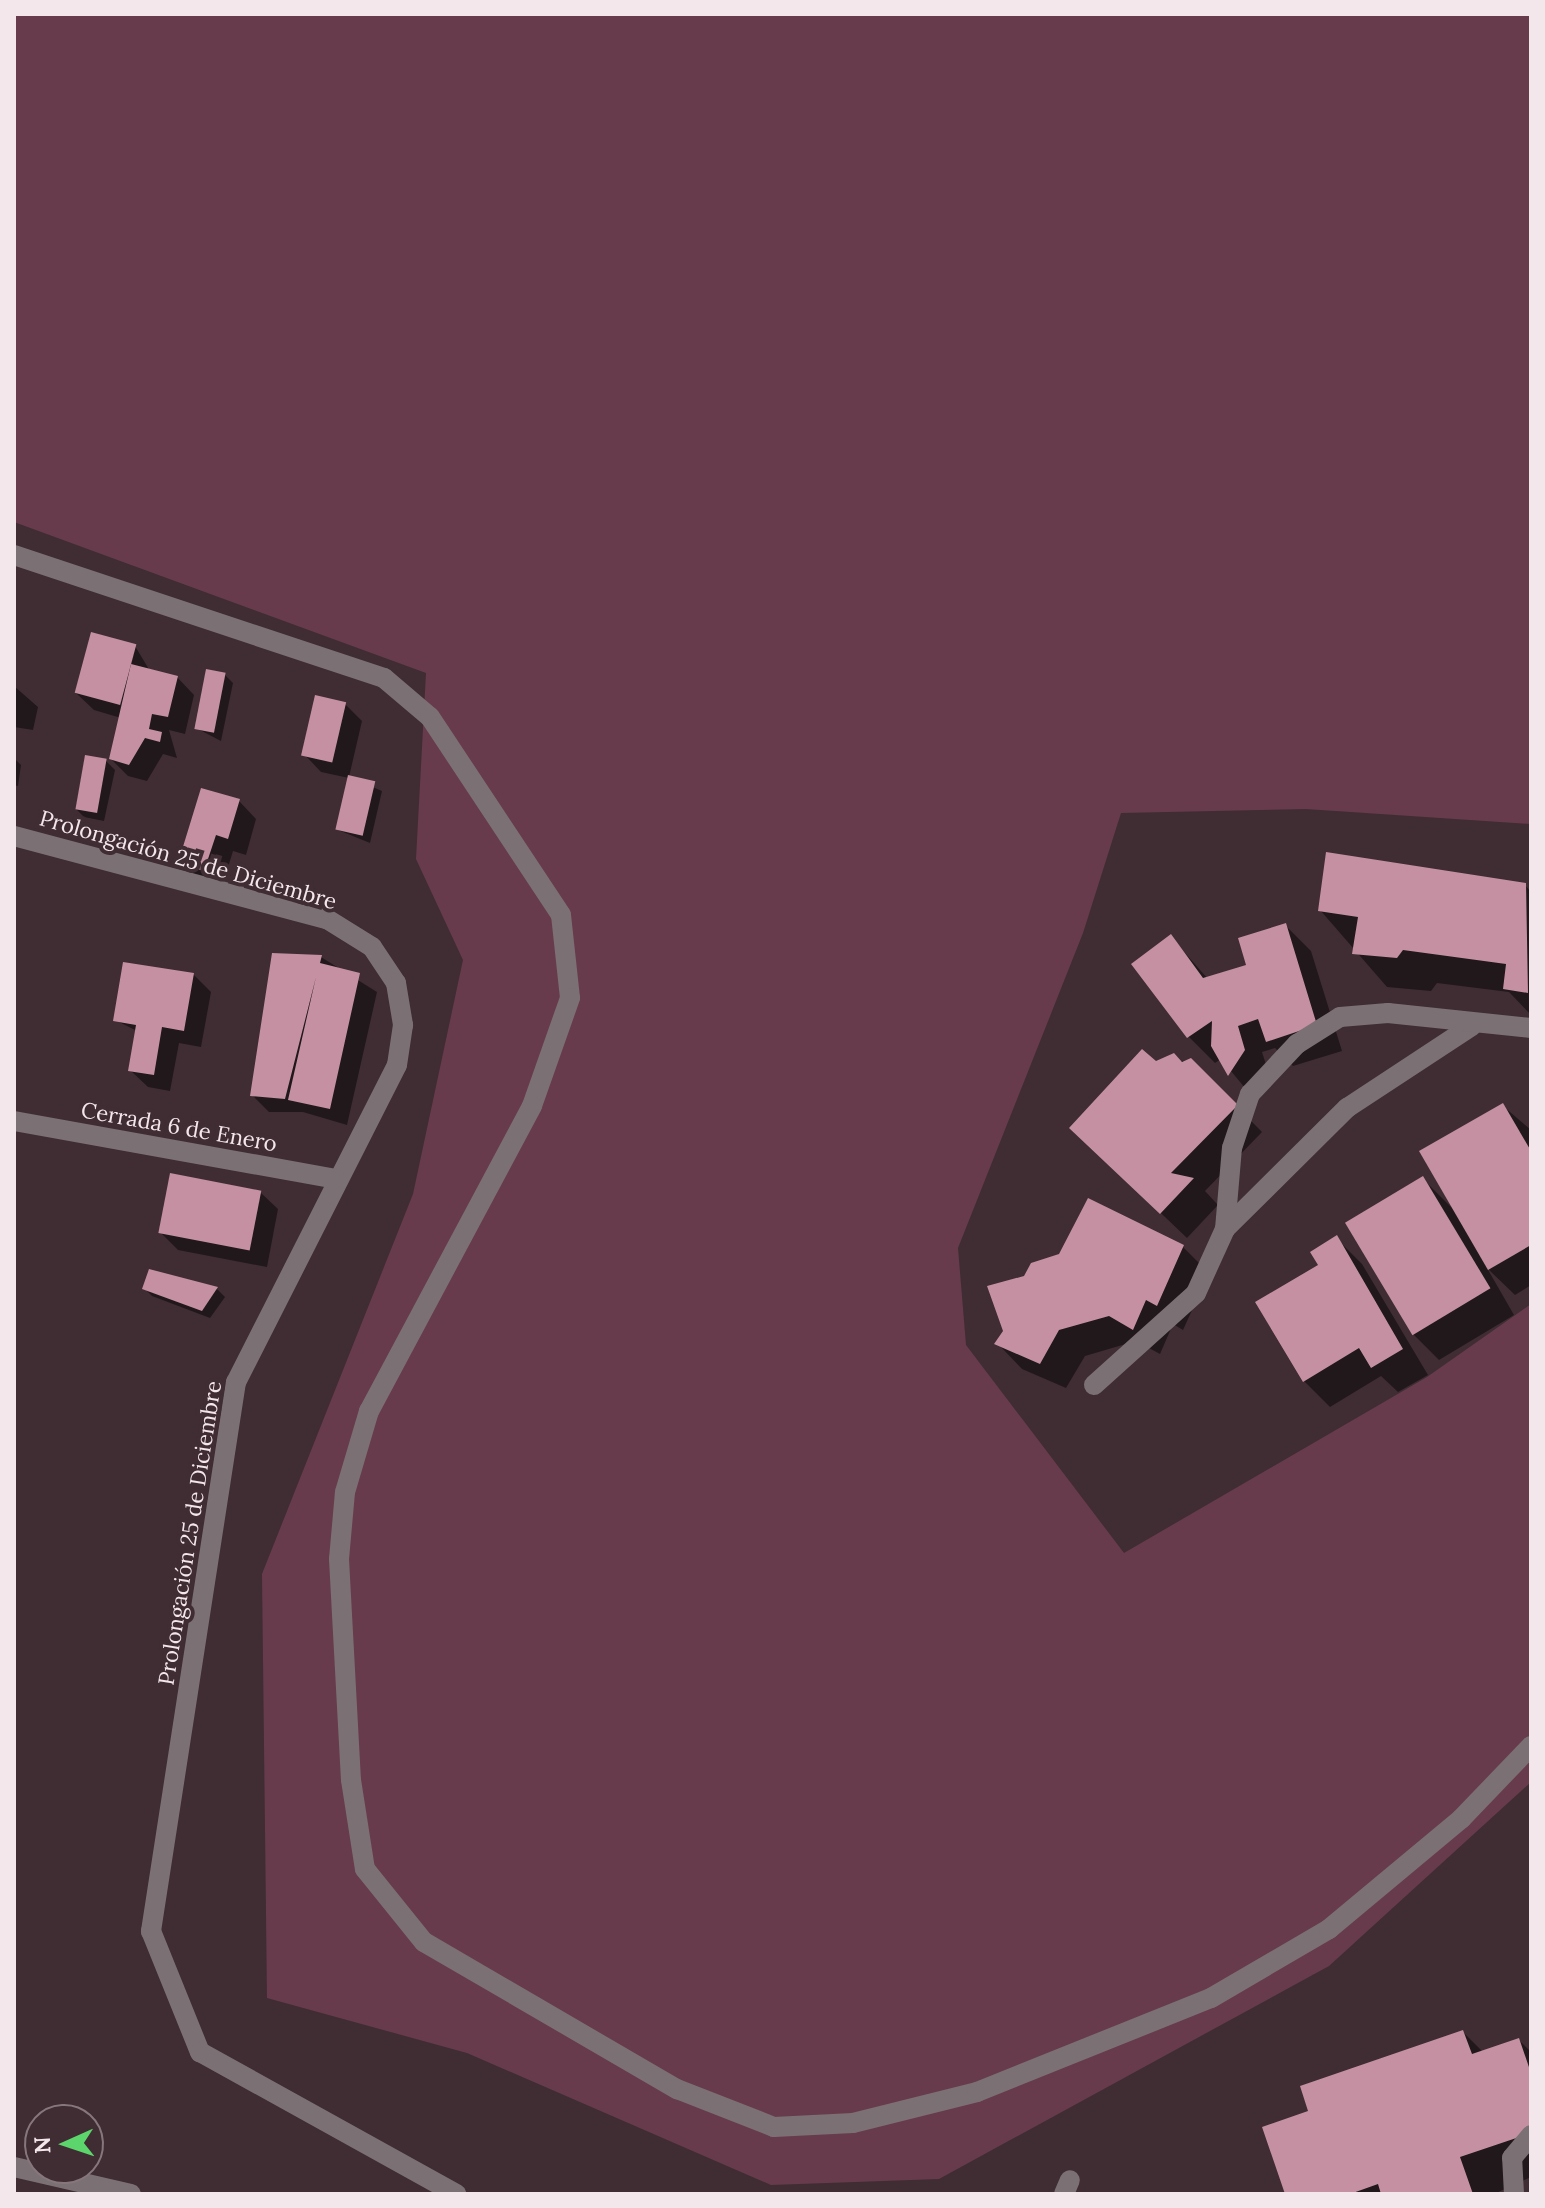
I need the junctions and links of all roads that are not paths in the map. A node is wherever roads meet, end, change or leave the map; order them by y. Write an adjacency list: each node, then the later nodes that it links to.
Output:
1 (14, 555): 9 (street)
2 (14, 836): 6 (street, Prolongación 25 de Diciembre)
3 (1472, 1026): 4 (street); 7 (street); 7 (street)
4 (1531, 1028)
5 (14, 1121): 6 (street, Cerrada 6 de Enero)
6 (335, 1179): 13 (street, Prolongación 25 de Diciembre)
7 (1225, 1229): 8 (street)
8 (1094, 1385)
9 (1531, 1746)
10 (1531, 2135): 14 (street)
11 (14, 2167): 12 (street)
12 (131, 2194)
13 (456, 2194)
14 (1514, 2194)

